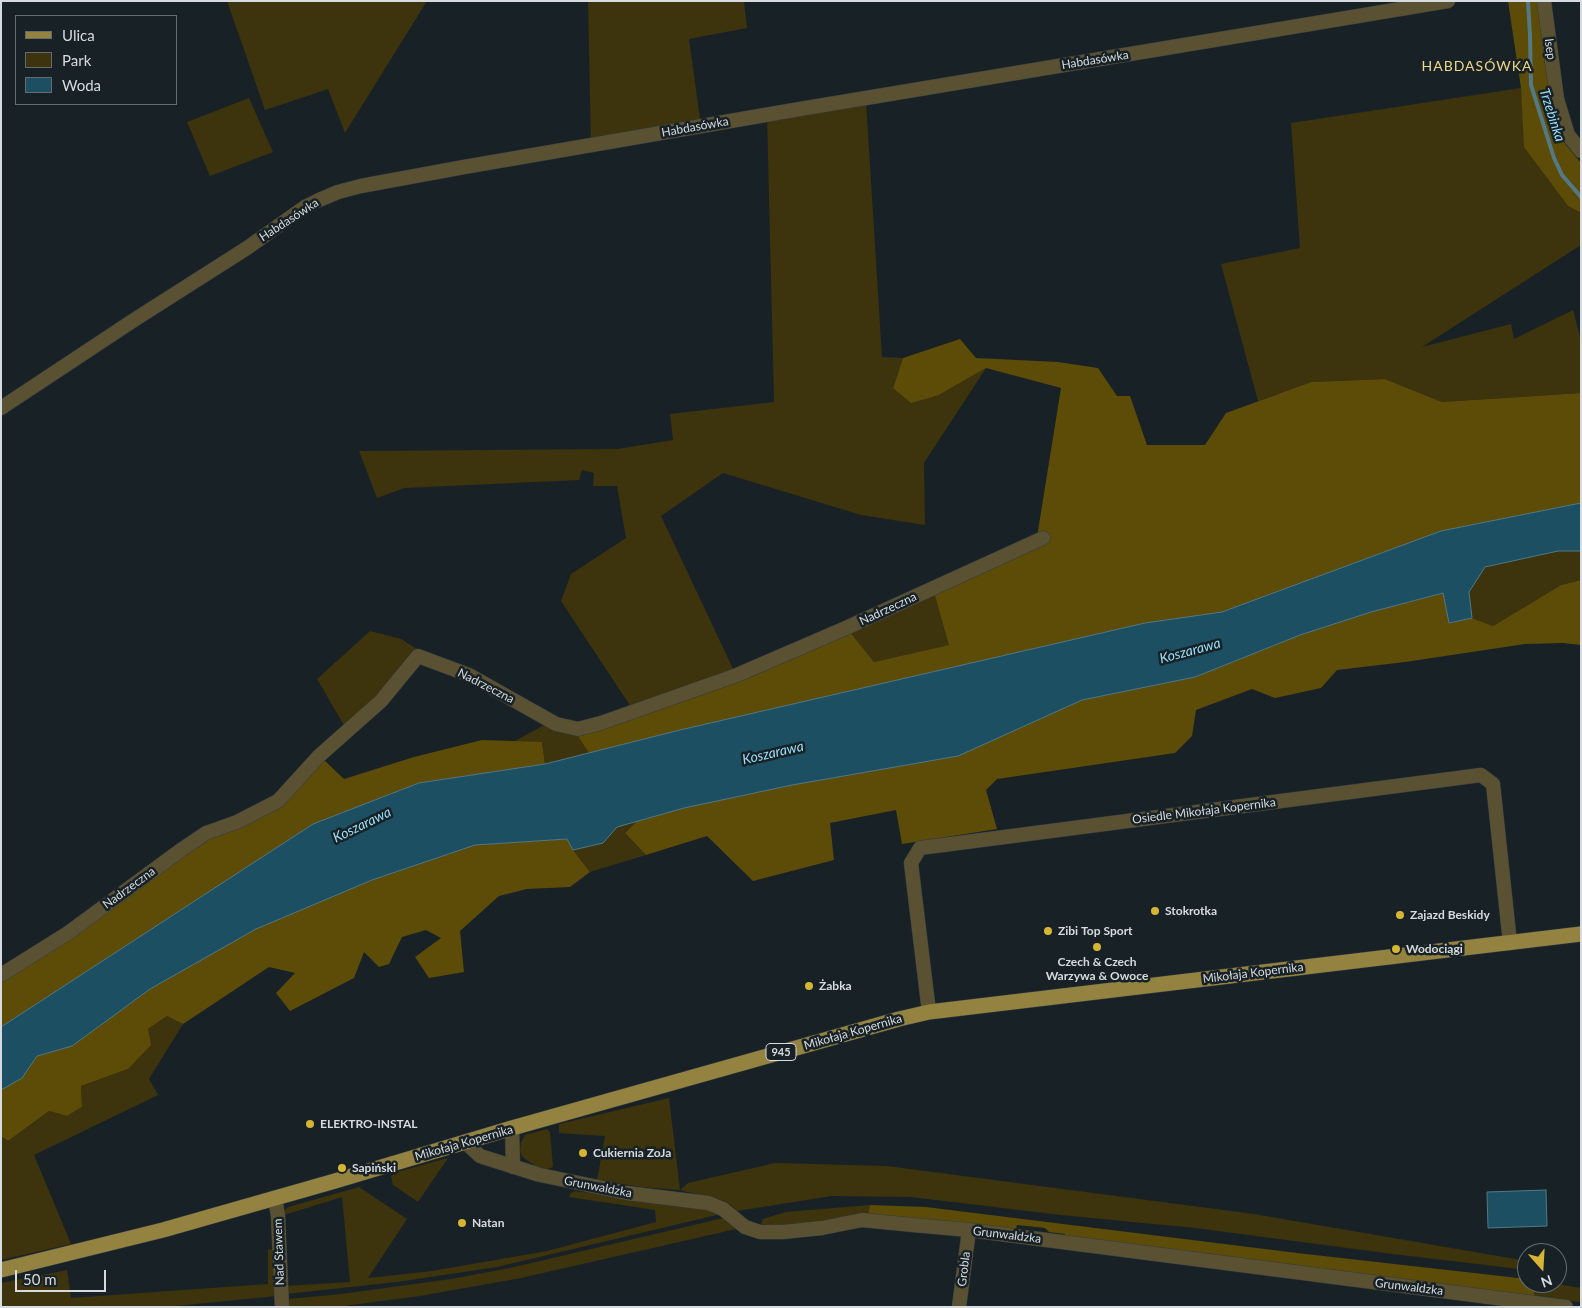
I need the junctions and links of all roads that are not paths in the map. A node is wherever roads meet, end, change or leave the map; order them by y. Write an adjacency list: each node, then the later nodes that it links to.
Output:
1 (1448, 1): 4 (street, Habdasówka)
2 (1544, 1): 3 (street, Isep)
3 (1581, 150)
4 (1, 408)
5 (1043, 538): 8 (street, Nadrzeczna)
6 (1581, 934): 7 (main road, Mikołaja Kopernika / 945)
7 (1510, 943): 9 (main road, Mikołaja Kopernika / 945); 9 (street, Osiedle Mikołaja Kopernika)
8 (1, 975)
9 (929, 1012): 10 (main road, Mikołaja Kopernika / 945)
10 (512, 1128): 11 (main road, Mikołaja Kopernika / 945); 12 (street)
11 (465, 1142): 12 (street, Grunwaldzka); 13 (main road, Mikołaja Kopernika / 945)
12 (513, 1167): 14 (street, Grunwaldzka)
13 (275, 1198): 15 (main road, Mikołaja Kopernika / 945); 16 (street, Nad Stawem)
14 (969, 1230): 17 (street, Grobla); 18 (street, Grunwaldzka)
15 (1, 1270)
16 (282, 1307)
17 (959, 1307)
18 (1566, 1307)

